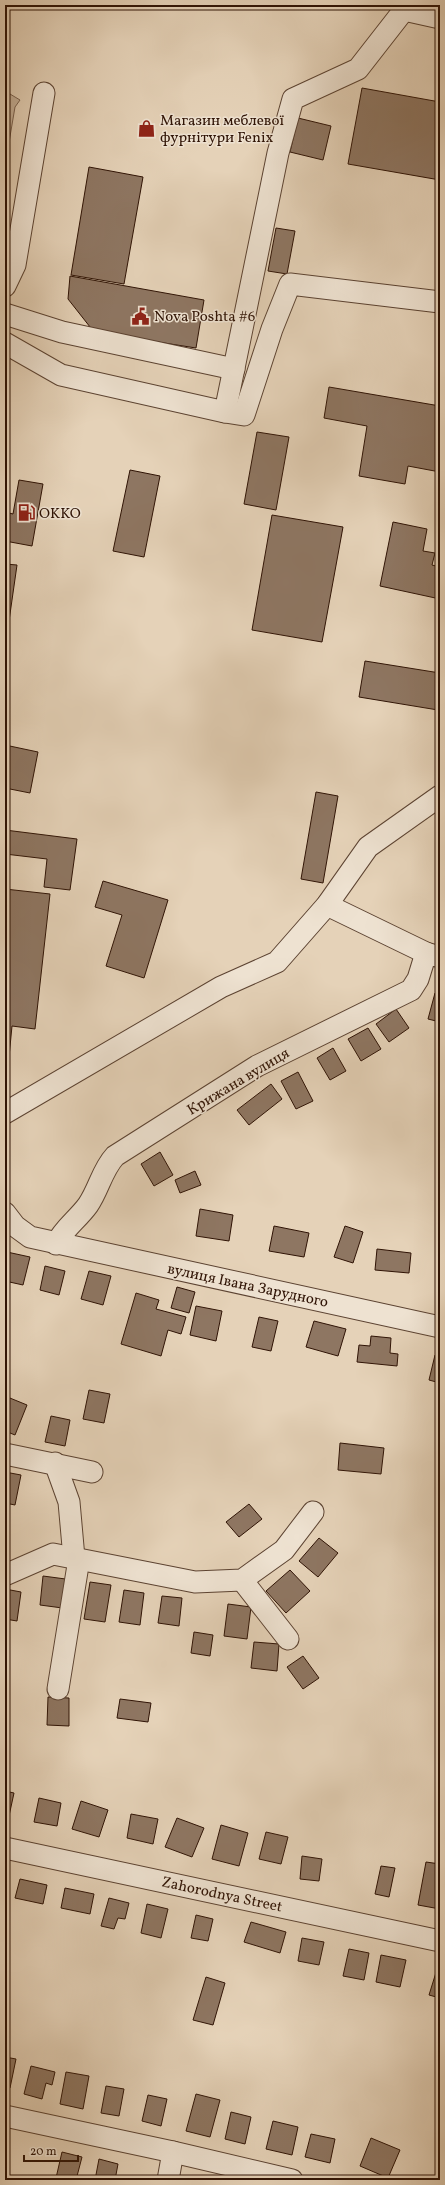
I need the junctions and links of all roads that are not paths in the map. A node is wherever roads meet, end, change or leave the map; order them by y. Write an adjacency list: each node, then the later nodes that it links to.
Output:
1 (404, 8): 2 (street); 8 (street)
2 (440, 18)
3 (44, 92): 4 (street)
4 (5, 286)
5 (440, 302): 9 (street)
6 (5, 314): 8 (street)
7 (5, 343): 9 (street)
8 (234, 369): 9 (street)
9 (225, 412)
10 (440, 796): 11 (street)
11 (327, 905): 12 (street); 13 (street)
12 (433, 955): 15 (street, Крижана вулиця)
13 (5, 1112)
14 (5, 1213): 15 (street, вулиця Івана Зарудного)
15 (56, 1244): 16 (street, вулиця Івана Зарудного)
16 (440, 1327)
17 (5, 1454): 18 (street)
18 (55, 1463): 19 (street); 21 (street)
19 (92, 1472)
20 (312, 1512): 23 (street)
21 (77, 1558): 22 (street); 23 (street); 25 (street)
22 (5, 1575)
23 (242, 1580): 24 (street)
24 (288, 1639)
25 (58, 1689)
26 (5, 1848): 27 (street, Zahorodnya Street)
27 (440, 1941)
28 (5, 2116): 29 (street)
29 (173, 2152): 30 (street); 31 (street)
30 (168, 2180)
31 (292, 2180)

